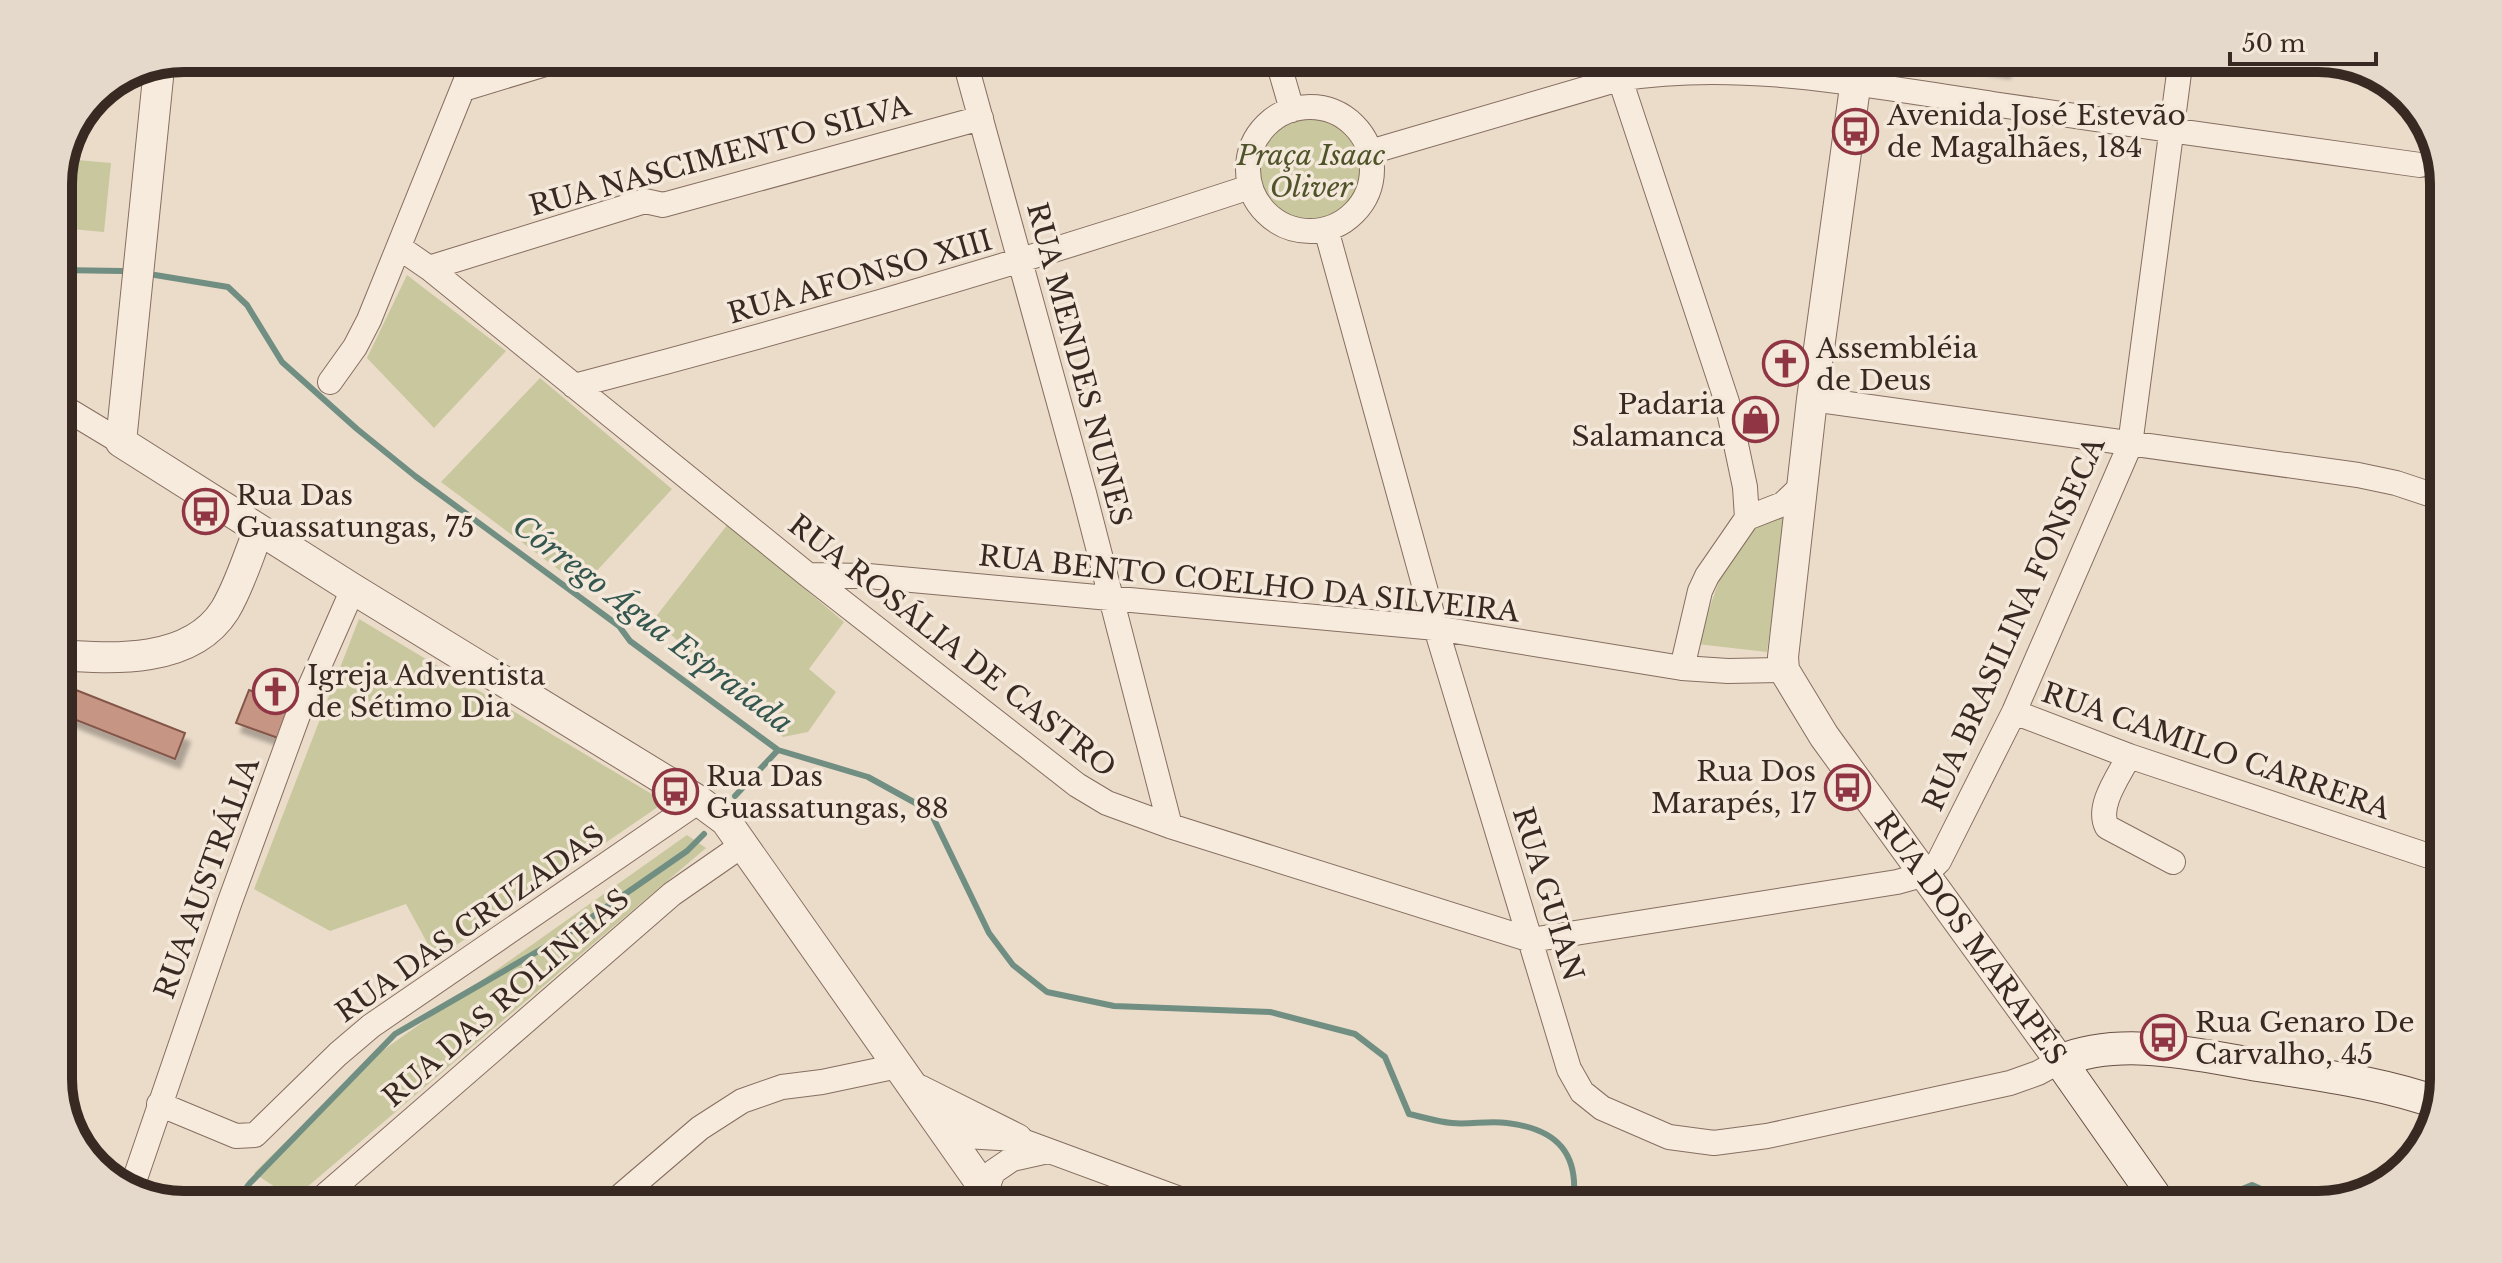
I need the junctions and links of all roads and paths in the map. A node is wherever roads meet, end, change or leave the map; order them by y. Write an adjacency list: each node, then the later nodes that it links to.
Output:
1 (470, 72): 13 (street)
2 (519, 72): 13 (street)
3 (968, 72): 15 (street, RUA MENDES NUNES)
4 (1281, 72): 14 (street)
5 (1604, 72): 17 (street)
6 (1617, 72): 32 (street)
7 (1661, 72): 8 (street)
8 (1711, 72)
9 (1858, 72): 26 (street)
10 (1863, 72): 16 (street)
11 (2179, 72): 16 (street, RUA BRASILINA FONSECA)
12 (158, 75): 28 (street)
13 (463, 89): 21 (street)
14 (1292, 110): 17 (street); 19 (street)
15 (981, 118): 22 (street, RUA MENDES NUNES); 23 (street, RUA NASCIMENTO SILVA)
16 (2172, 132): 18 (street); 29 (street, RUA BRASILINA FONSECA)
17 (1370, 152): 20 (street)
18 (2420, 165)
19 (1250, 187): 20 (street); 22 (street, RUA AFONSO XIII)
20 (1326, 229): 37 (street, RUA GUIAN)
21 (400, 248): 23 (street, RUA ROSÁLIA DE CASTRO); 24 (street)
22 (1021, 261): 25 (street, RUA AFONSO XIII); 36 (street, RUA MENDES NUNES)
23 (429, 268): 25 (street, RUA ROSÁLIA DE CASTRO)
24 (330, 382)
25 (574, 386): 34 (street, RUA ROSÁLIA DE CASTRO)
26 (1812, 399): 29 (street); 30 (street)
27 (72, 412): 28 (street)
28 (121, 442): 33 (street)
29 (2130, 445): 31 (street); 41 (street, RUA BRASILINA FONSECA)
30 (1803, 485): 32 (street); 40 (street)
31 (2430, 494)
32 (1747, 518): 39 (street)
33 (259, 530): 35 (street); 38 (street)
34 (808, 575): 36 (street, RUA BENTO COELHO DA SILVEIRA); 44 (street, RUA ROSÁLIA DE CASTRO)
35 (353, 589): 43 (street); 53 (street, RUA AUSTRÁLIA)
36 (1110, 597): 37 (street, RUA BENTO COELHO DA SILVEIRA); 44 (street, RUA MENDES NUNES)
37 (1436, 628): 39 (street, RUA BENTO COELHO DA SILVEIRA); 49 (street, RUA GUIAN)
38 (72, 655)
39 (1682, 668): 40 (street, RUA BENTO COELHO DA SILVEIRA)
40 (1784, 670): 48 (street, RUA DOS MARAPÉS)
41 (2014, 712): 42 (street, RUA CAMILO CARRERA); 48 (street, RUA BRASILINA FONSECA)
42 (2129, 756): 46 (street, RUA CAMILO CARRERA); 47 (street)
43 (699, 801): 45 (street); 53 (street, RUA DAS CRUZADAS)
44 (1170, 826): 49 (street, RUA ROSÁLIA DE CASTRO)
45 (744, 844): 51 (street); 58 (street, RUA DAS ROLINHAS)
46 (2430, 856)
47 (2173, 862)
48 (1926, 874): 49 (street, RUA ROSÁLIA DE CASTRO); 50 (street, RUA DOS MARAPÉS)
49 (1531, 940): 50 (street, RUA GUIAN)
50 (2060, 1061): 52 (main road); 63 (main road, RUA DOS MARAPÉS)
51 (905, 1076): 54 (street); 55 (street); 59 (street)
52 (2428, 1099)
53 (159, 1104): 57 (street, RUA AUSTRÁLIA)
54 (946, 1135): 55 (street); 60 (street)
55 (1017, 1139): 56 (street)
56 (1048, 1151): 61 (street); 62 (street)
57 (134, 1179)
58 (330, 1191)
59 (626, 1191)
60 (986, 1191)
61 (992, 1191)
62 (1158, 1191)
63 (2151, 1191)

